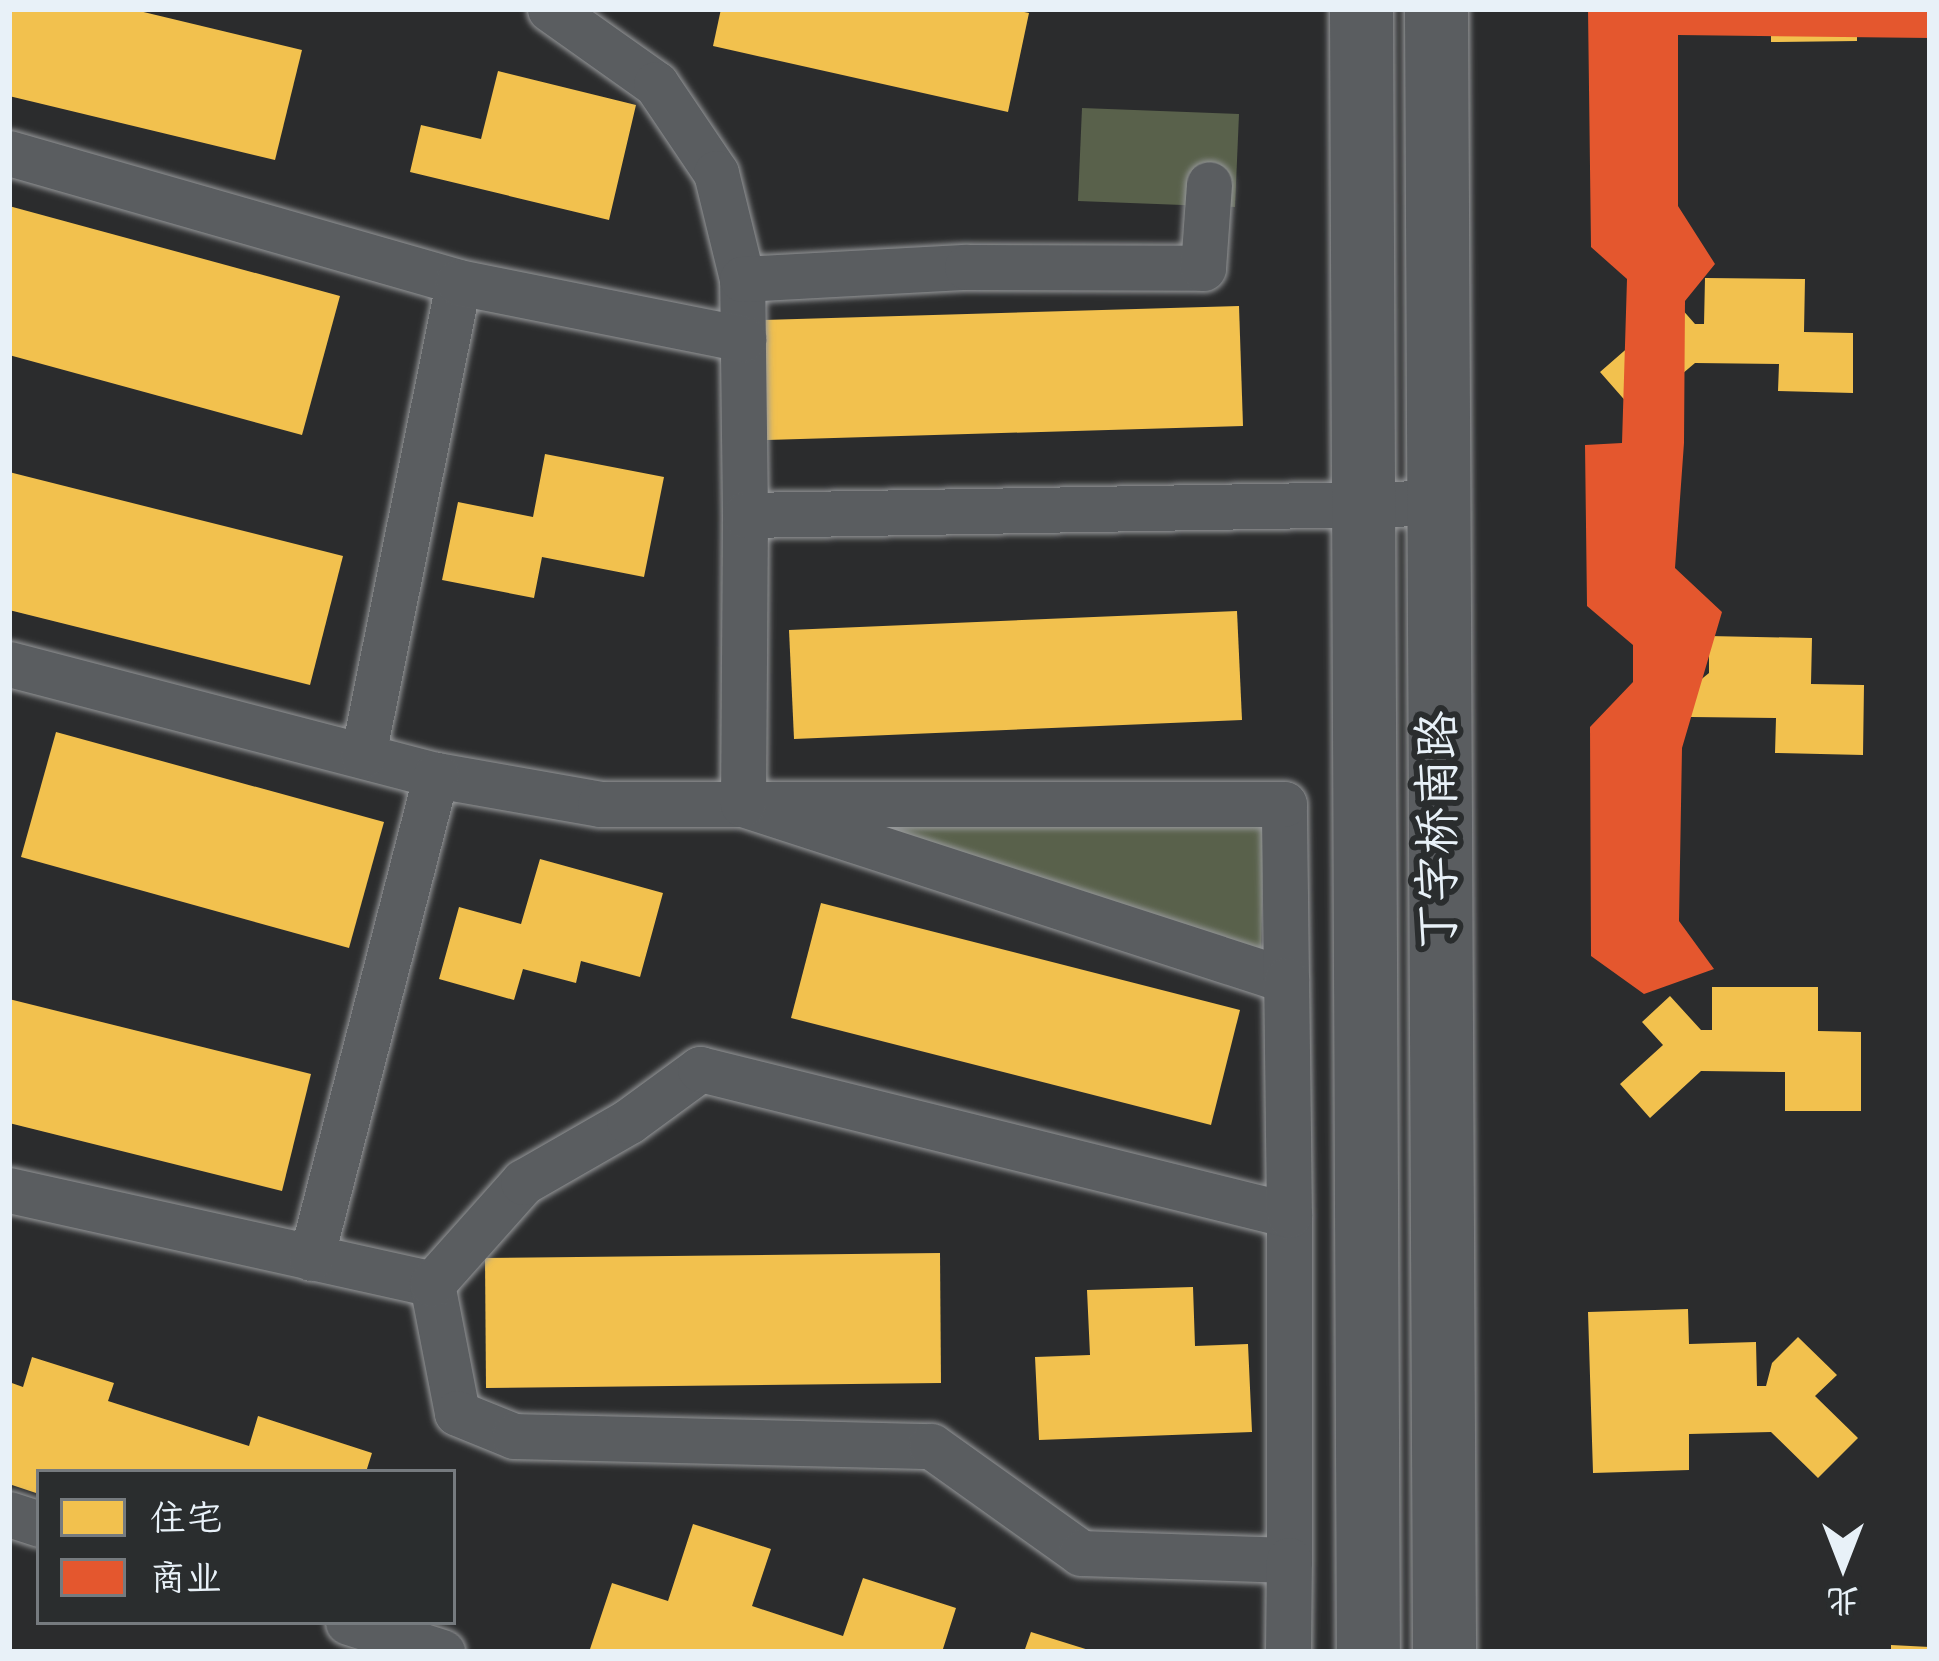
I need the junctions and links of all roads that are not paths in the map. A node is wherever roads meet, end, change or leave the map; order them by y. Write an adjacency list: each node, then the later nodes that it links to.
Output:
1 (550, 9): 6 (street)
2 (1361, 9): 10 (main road, 丁字桥南路)
3 (1436, 9): 9 (main road, 丁字桥南路)
4 (9, 153): 7 (street)
5 (1209, 184): 6 (street)
6 (742, 279): 8 (street)
7 (458, 282): 8 (street); 13 (street)
8 (743, 339): 11 (street)
9 (1435, 503): 10 (street); 26 (main road, 丁字桥南路)
10 (1363, 504): 11 (street); 25 (main road, 丁字桥南路)
11 (746, 515): 15 (street)
12 (9, 664): 13 (street)
13 (363, 755): 14 (street)
14 (436, 775): 15 (street); 19 (street)
15 (743, 804): 16 (street); 16 (street)
16 (1286, 980): 18 (street)
17 (9, 1190): 19 (street)
18 (1289, 1215): 20 (street); 21 (street)
19 (311, 1258): 20 (street)
20 (433, 1284): 21 (street)
21 (1289, 1560): 24 (street)
22 (357, 1625): 23 (street)
23 (442, 1652)
24 (1288, 1652)
25 (1368, 1652)
26 (1444, 1652)

